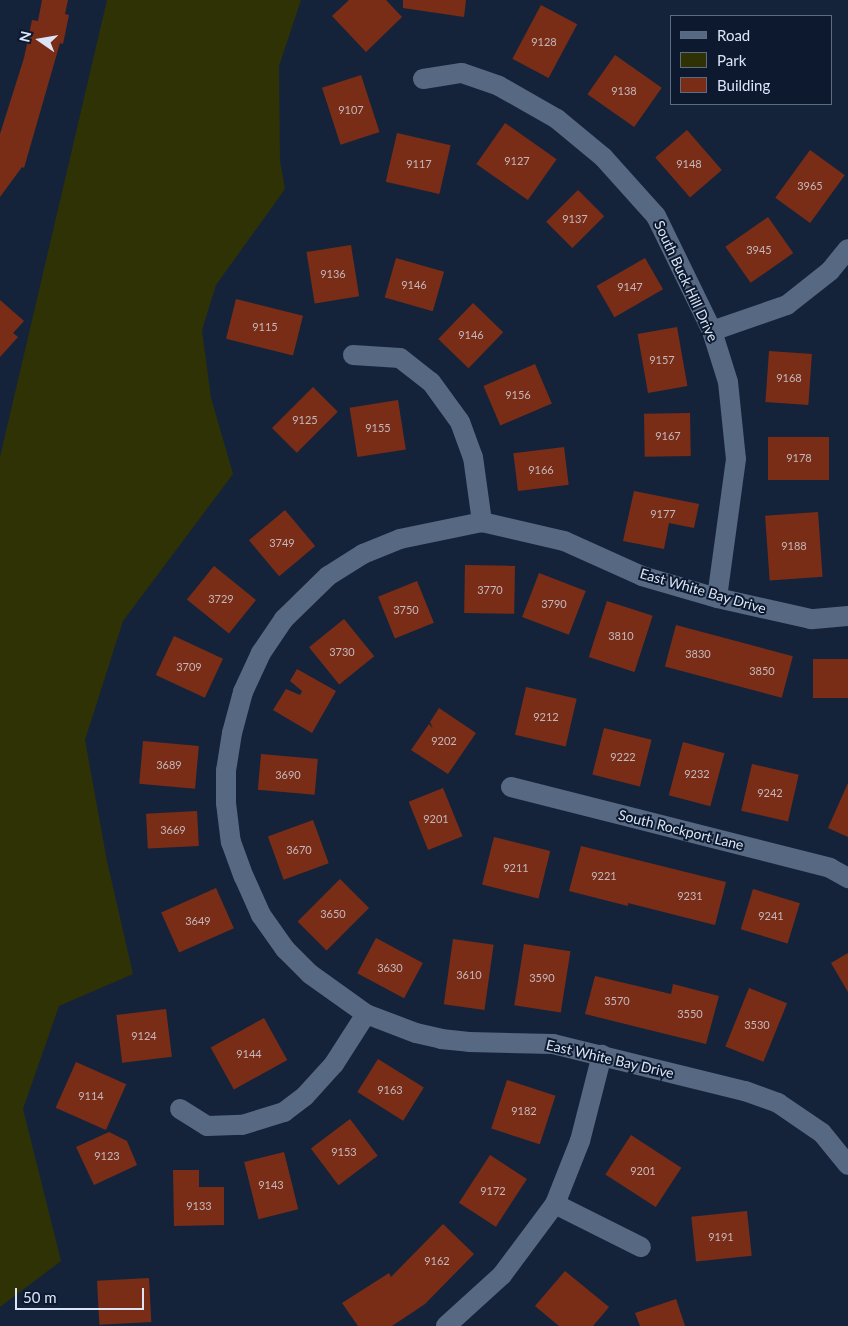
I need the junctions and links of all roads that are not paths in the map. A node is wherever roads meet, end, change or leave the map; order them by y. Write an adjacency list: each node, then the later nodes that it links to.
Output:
1 (423, 79): 3 (street, South Buck Hill Drive)
2 (848, 249): 3 (street)
3 (712, 332): 6 (street, South Buck Hill Drive)
4 (353, 355): 5 (street)
5 (482, 522): 6 (street, East White Bay Drive); 10 (street, East White Bay Drive)
6 (717, 598): 7 (street, East White Bay Drive)
7 (848, 616)
8 (511, 787): 9 (street, South Rockport Lane)
9 (848, 878)
10 (366, 1014): 11 (street, East White Bay Drive); 12 (street)
11 (602, 1055): 13 (street, East White Bay Drive); 14 (street)
12 (180, 1109)
13 (848, 1165)
14 (555, 1204): 15 (street); 16 (street)
15 (641, 1247)
16 (446, 1326)

